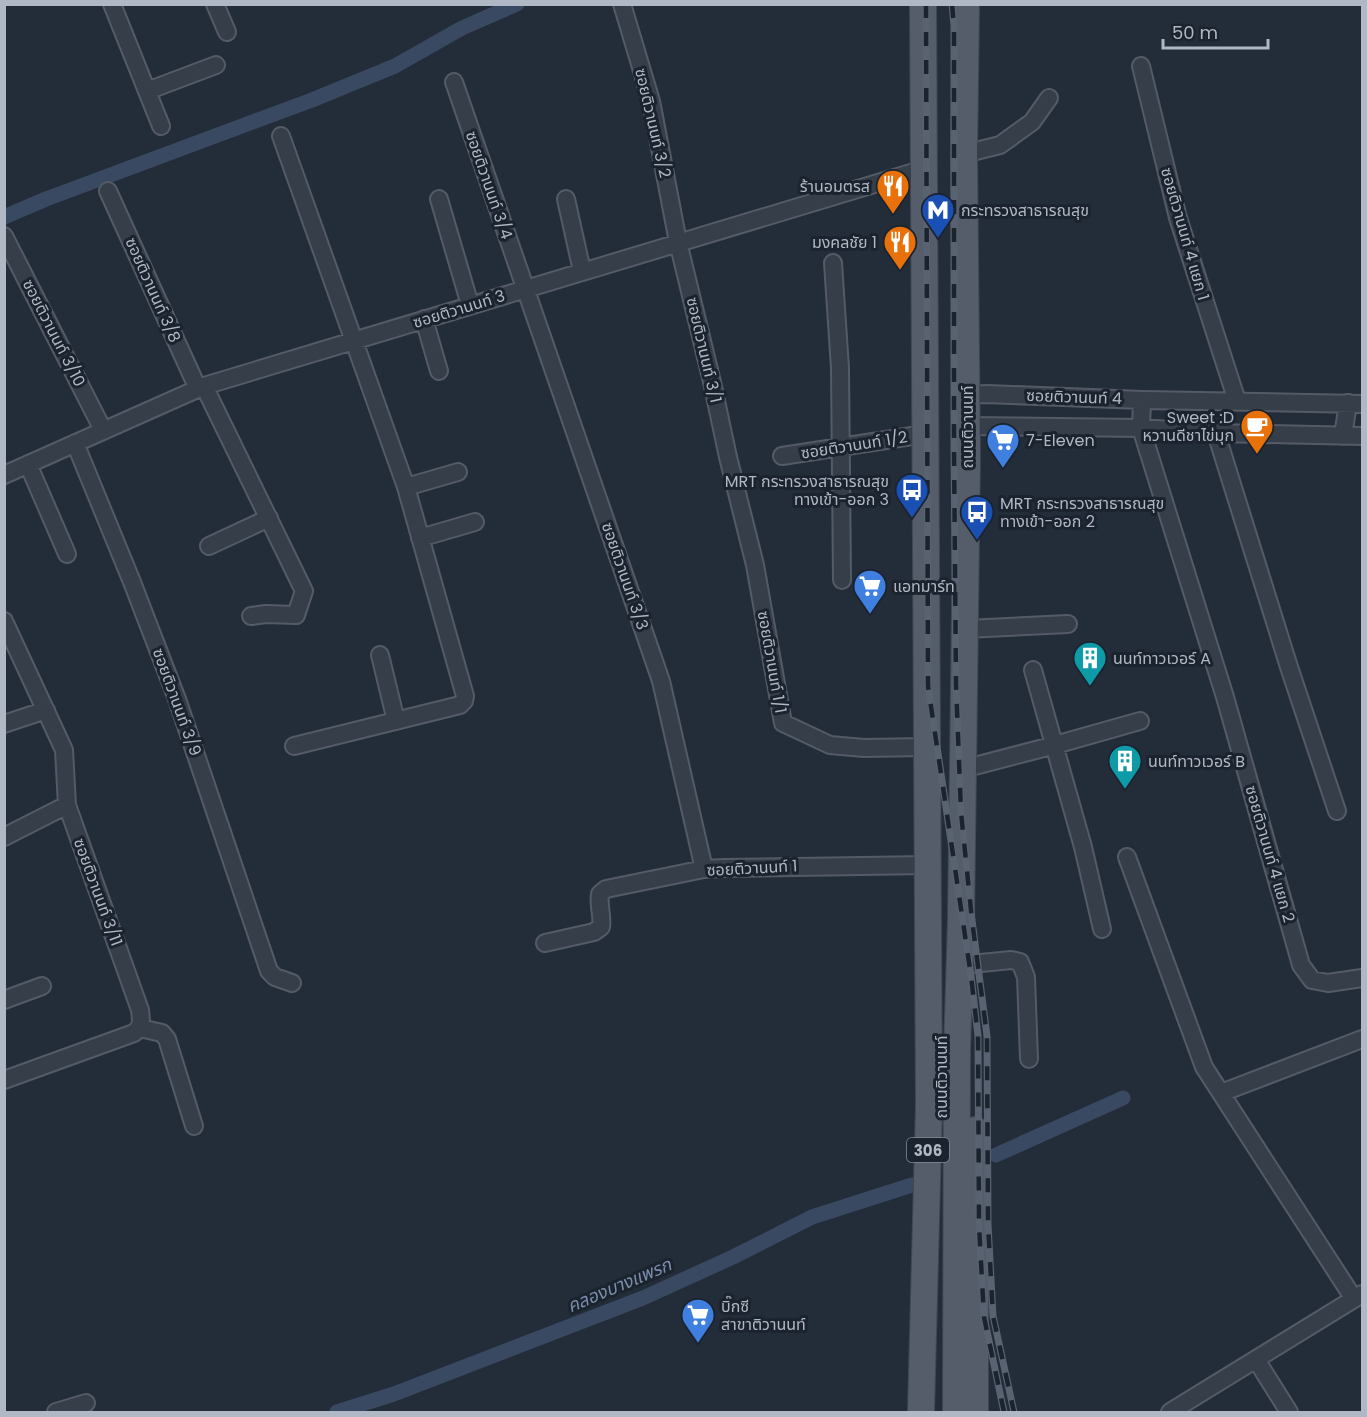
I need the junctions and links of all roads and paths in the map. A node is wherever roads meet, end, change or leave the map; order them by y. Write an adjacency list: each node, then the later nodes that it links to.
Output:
1 (112, 4): 10 (street)
2 (215, 4): 6 (street)
3 (621, 4): 20 (street, ซอยติวานนท์ 3/2)
4 (923, 4): 15 (main road, ถนนติวานนท์ / 306)
5 (966, 4): 14 (main road, ถนนติวานนท์ / 306)
6 (227, 32)
7 (216, 65): 10 (street)
8 (1141, 66): 32 (street, ซอยติวานนท์ 4 แยก 1)
9 (454, 82): 23 (street, ซอยติวานนท์ 3/4)
10 (147, 91): 12 (street)
11 (1049, 98): 14 (street)
12 (161, 126)
13 (281, 136): 26 (street)
14 (964, 154): 30 (main road, ถนนติวานนท์ / 306)
15 (924, 169): 20 (street, ซอยติวานนท์ 3); 29 (main road, ถนนติวานนท์ / 306)
16 (108, 191): 28 (street, ซอยติวานนท์ 3/8)
17 (439, 199): 24 (street)
18 (566, 199): 22 (street)
19 (4, 236): 36 (street, ซอยติวานนท์ 3/10)
20 (678, 242): 22 (street, ซอยติวานนท์ 3); 44 (street, ซอยติวานนท์ 3/1)
21 (833, 263): 42 (street)
22 (582, 271): 23 (street, ซอยติวานนท์ 3)
23 (525, 289): 24 (street, ซอยติวานนท์ 3); 73 (street, ซอยติวานนท์ 3/3)
24 (470, 305): 25 (street, ซอยติวานนท์ 3)
25 (424, 319): 26 (street, ซอยติวานนท์ 3); 27 (street)
26 (353, 341): 28 (street, ซอยติวานนท์ 3); 48 (street)
27 (439, 370)
28 (201, 387): 36 (street, ซอยติวานนท์ 3); 49 (street, ซอยติวานนท์ 3/8)
29 (925, 395): 30 (main road); 38 (main road, ถนนติวานนท์ / 306)
30 (966, 395): 31 (street, ซอยติวานนท์ 4); 34 (main road, ถนนติวานนท์ / 306)
31 (1142, 400): 32 (street, ซอยติวานนท์ 4); 35 (street, ซอยติวานนท์ 4 แยก 2)
32 (1237, 401): 33 (street, ซอยติวานนท์ 4)
33 (1355, 404): 39 (street)
34 (967, 426): 35 (street, ซอยติวานนท์ 4); 58 (main road, ถนนติวานนท์ / 306)
35 (1141, 428): 37 (street, ซอยติวานนท์ 4); 79 (street, ซอยติวานนท์ 4 แยก 2)
36 (103, 430): 41 (street, ซอยติวานนท์ 3)
37 (1216, 433): 39 (street, ซอยติวานนท์ 4); 70 (street)
38 (925, 434): 42 (street, ซอยติวานนท์ 1/2); 67 (main road, ถนนติวานนท์ / 306)
39 (1343, 436): 40 (street, ซอยติวานนท์ 4)
40 (1362, 436)
41 (75, 443): 45 (street, ซอยติวานนท์ 3); 80 (street, ซอยติวานนท์ 3/9)
42 (840, 448): 43 (street, ซอยติวานนท์ 1/2); 54 (street)
43 (782, 456)
44 (728, 457): 67 (street, ซอยติวานนท์ 1/1)
45 (28, 464): 46 (street, ซอยติวานนท์ 3); 53 (street)
46 (6, 471)
47 (458, 472): 48 (street)
48 (406, 487): 51 (street)
49 (269, 518): 52 (street); 55 (street, ซอยติวานนท์ 3/8)
50 (475, 522): 51 (street)
51 (420, 538): 63 (street)
52 (209, 546)
53 (67, 554)
54 (842, 580)
55 (251, 616)
56 (4, 621): 61 (street, ซอยติวานนท์ 3/11)
57 (1068, 624): 58 (street)
58 (966, 629): 68 (main road, ถนนติวานนท์ / 306)
59 (380, 655): 63 (street)
60 (1033, 670): 65 (street)
61 (46, 710): 64 (street); 69 (street, ซอยติวานนท์ 3/11)
62 (1140, 721): 65 (street)
63 (396, 722): 66 (street)
64 (4, 724)
65 (1055, 745): 68 (street); 76 (street)
66 (294, 746)
67 (926, 747): 74 (main road, ถนนติวานนท์ / 306)
68 (963, 769): 75 (main road, ถนนติวานนท์ / 306)
69 (67, 805): 71 (street); 83 (street, ซอยติวานนท์ 3/11)
70 (1337, 811)
71 (4, 837)
72 (1127, 857): 87 (street)
73 (704, 869): 74 (street, ซอยติวานนท์ 1); 77 (street, ซอยติวานนท์ 1)
74 (928, 876): 90 (main road, ถนนติวานนท์ / 306); 94 (main road, ถนนติวานนท์ / 306)
75 (961, 921): 78 (main road, ถนนติวานนท์ / 306); 90 (main road, ถนนติวานนท์ / 306)
76 (1102, 929)
77 (545, 943)
78 (971, 964): 85 (street); 97 (main road, ถนนติวานนท์ / 306)
79 (1362, 978)
80 (292, 983)
81 (42, 986): 82 (street)
82 (4, 1000)
83 (140, 1028): 86 (street); 88 (street)
84 (1362, 1039): 87 (street)
85 (1029, 1059)
86 (4, 1080)
87 (1221, 1093): 89 (street)
88 (194, 1126)
89 (1358, 1296): 91 (street)
90 (948, 1343): 95 (main road, ถนนติวานนท์); 96 (main road, ถนนติวานนท์)
91 (1257, 1361): 98 (street); 99 (street)
92 (86, 1402): 93 (street)
93 (56, 1413)
94 (921, 1413)
95 (939, 1413)
96 (956, 1413)
97 (975, 1413)
98 (1170, 1413)
99 (1289, 1413)

